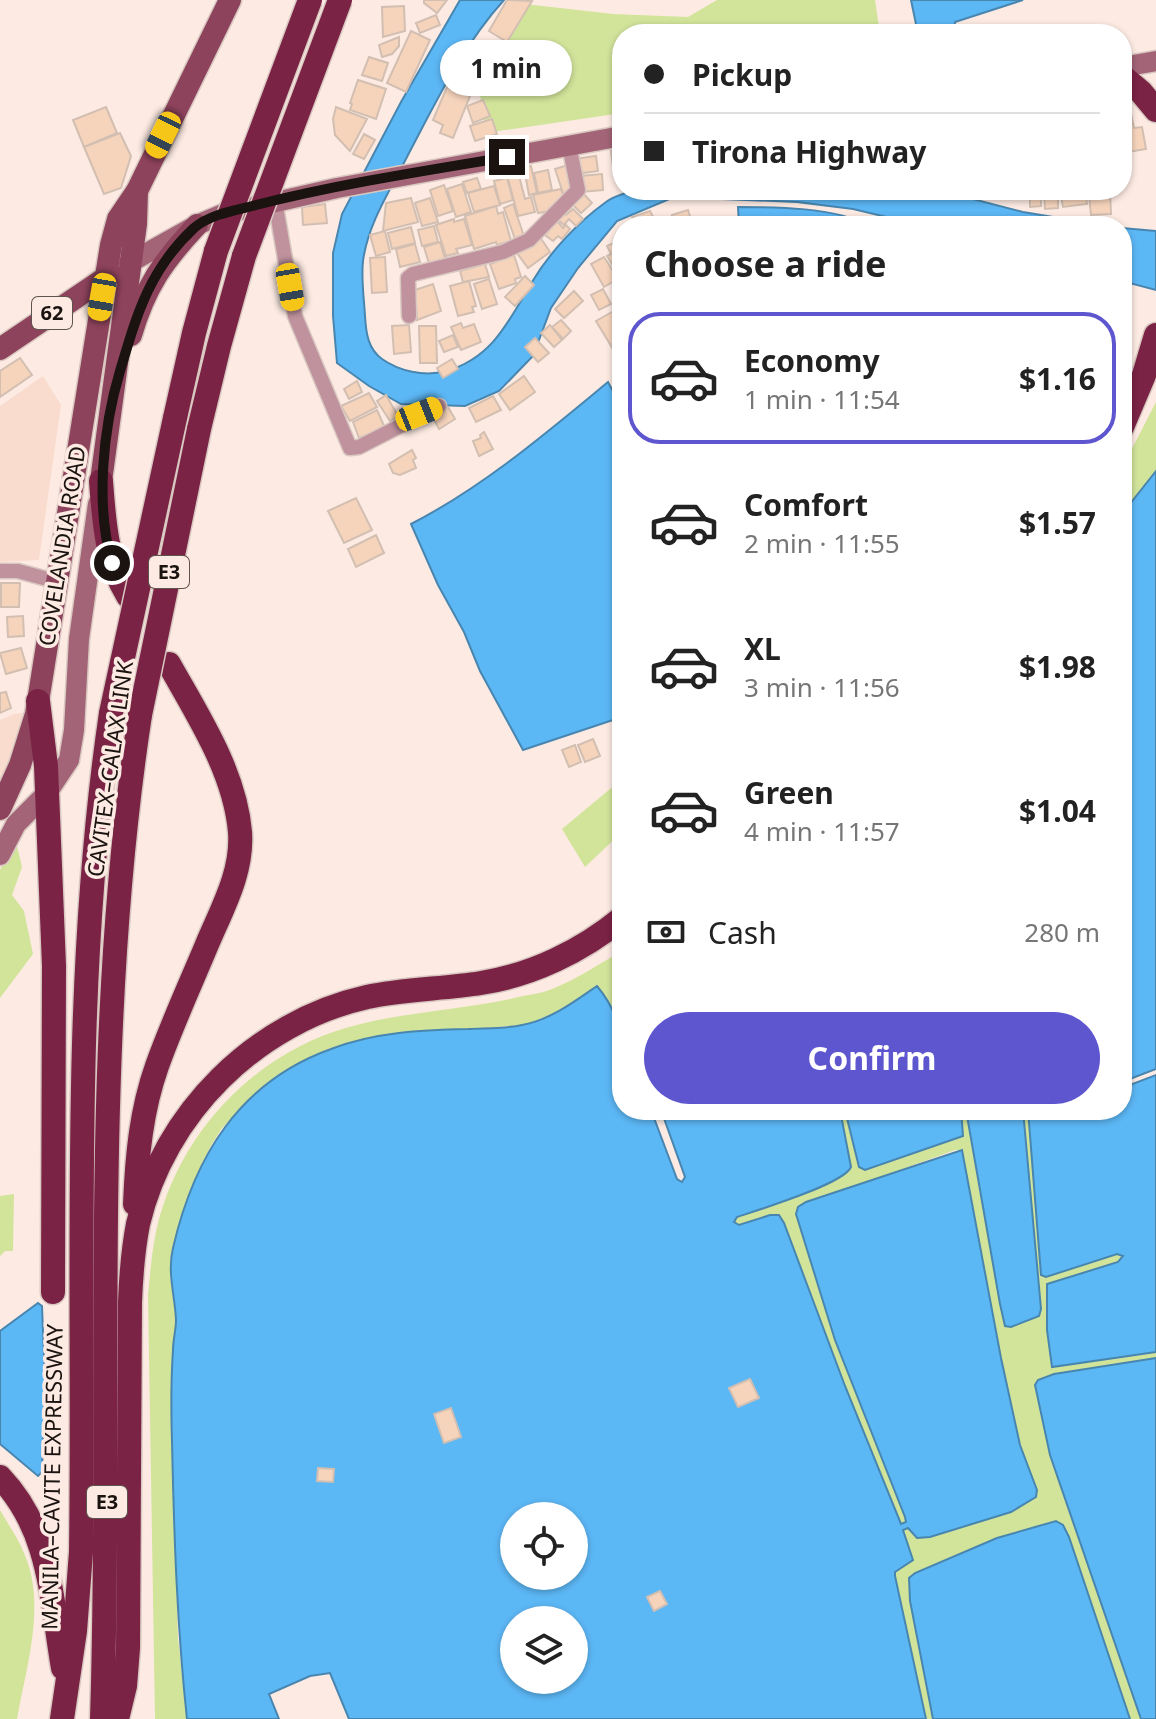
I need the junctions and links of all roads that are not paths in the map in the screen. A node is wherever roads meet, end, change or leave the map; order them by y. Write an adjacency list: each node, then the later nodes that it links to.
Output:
1 (230, 0): 10 (main road, COVELANDIA ROAD)
2 (310, 0): 32 (highway, CAVITEX–CALAX LINK / E3, bridge)
3 (340, 0): 32 (highway, CAVITEX–CALAX LINK / E3, bridge)
4 (1156, 61): 5 (main road)
5 (1132, 65)
6 (1132, 84): 7 (highway)
7 (1156, 110)
8 (612, 138): 9 (main road, 62)
9 (569, 145): 11 (main road, 62); 15 (street)
10 (137, 191): 13 (main road, COVELANDIA ROAD); 14 (main road, COVELANDIA ROAD)
11 (275, 201): 12 (main road, 62); 19 (street)
12 (197, 225): 13 (main road, 62); 18 (main road)
13 (129, 263): 14 (main road, 62); 18 (main road, COVELANDIA ROAD)
14 (105, 278): 17 (main road, 62); 23 (main road, COVELANDIA ROAD)
15 (409, 316)
16 (1156, 335): 20 (highway)
17 (0, 349)
18 (116, 386): 21 (main road, COVELANDIA ROAD)
19 (439, 406)
20 (1132, 406)
21 (101, 481): 24 (highway); 27 (main road, COVELANDIA ROAD)
22 (0, 571): 23 (street)
23 (58, 582): 26 (main road, COVELANDIA ROAD)
24 (128, 596)
25 (169, 664): 31 (highway)
26 (38, 701): 27 (highway); 28 (main road, COVELANDIA ROAD)
27 (47, 793): 29 (main road, COVELANDIA ROAD); 33 (highway)
28 (0, 809)
29 (0, 855)
30 (612, 925): 31 (highway)
31 (133, 1251): 38 (highway)
32 (94, 1284): 35 (highway, MANILA–CAVITE EXPRESSWAY / E3); 37 (highway, E3)
33 (53, 1292)
34 (0, 1477): 35 (highway)
35 (67, 1691): 36 (highway, MANILA–CAVITE EXPRESSWAY / E3)
36 (62, 1719)
37 (102, 1719)
38 (117, 1719)

